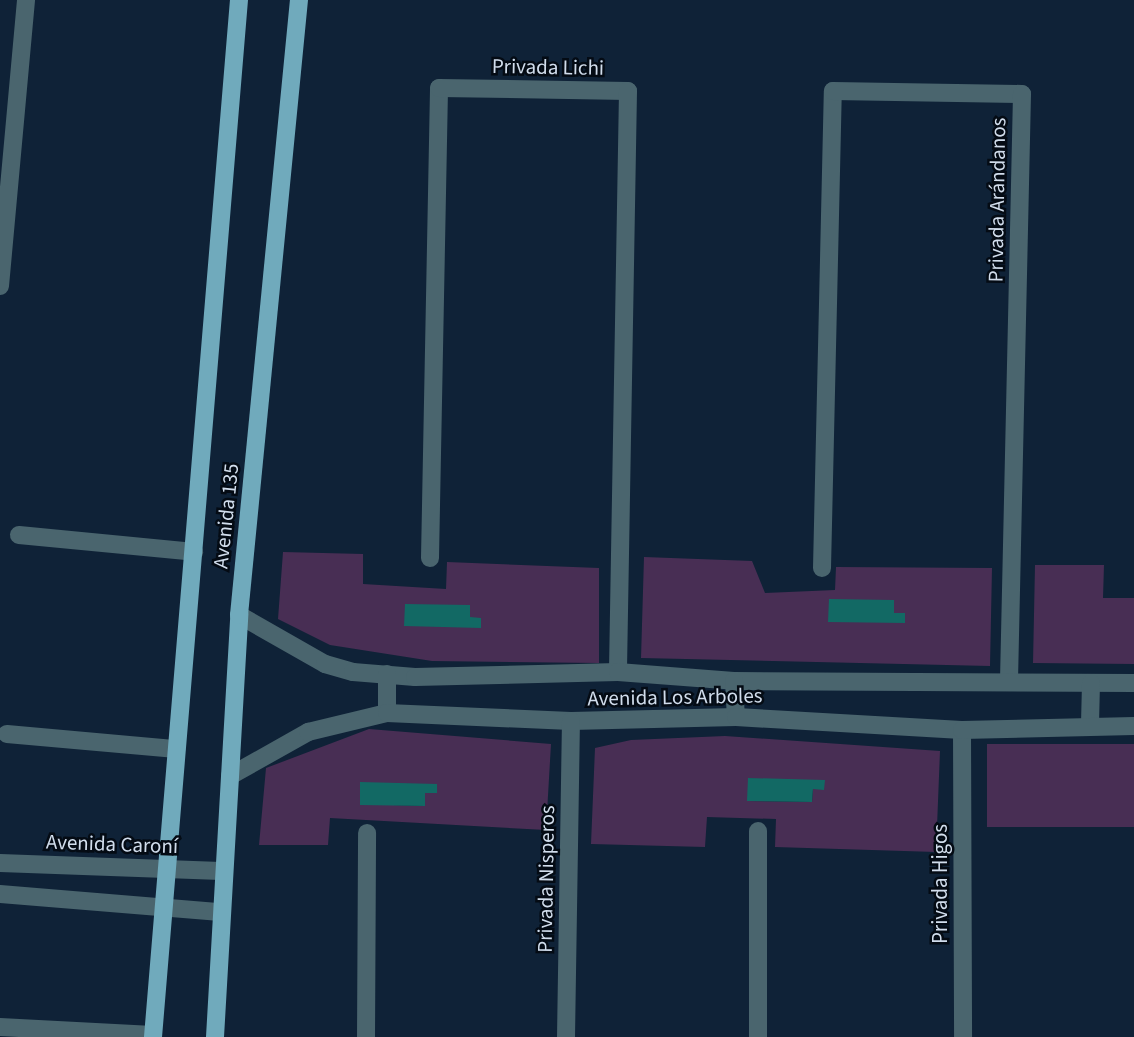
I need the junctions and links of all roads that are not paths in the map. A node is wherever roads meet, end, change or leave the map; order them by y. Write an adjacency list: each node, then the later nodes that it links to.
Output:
1 (26, 0): 4 (street)
2 (239, 0): 7 (main road, Avenida 135)
3 (299, 0): 10 (main road, Avenida 135)
4 (6, 151): 5 (street)
5 (0, 286)
6 (19, 535): 7 (street)
7 (194, 552): 24 (main road, Avenida 135)
8 (430, 558): 11 (street, Privada Lichi)
9 (822, 568): 13 (street, Privada Arándanos)
10 (239, 615): 12 (street, Avenida Los Arboles); 25 (main road, Avenida 135)
11 (618, 672): 12 (street, Avenida Los Arboles); 14 (street, Avenida Los Arboles)
12 (387, 674): 17 (street)
13 (1009, 680): 14 (street, Avenida Los Arboles); 15 (street, Avenida Los Arboles)
14 (734, 681): 18 (street)
15 (1091, 682): 16 (street, Avenida Los Arboles); 20 (street)
16 (1134, 683)
17 (387, 713): 19 (street, Avenida Los Arboles); 25 (street, Avenida Los Arboles)
18 (736, 717): 19 (street, Avenida Los Arboles); 22 (street, Avenida Los Arboles)
19 (571, 721): 38 (street, Privada Nisperos)
20 (1090, 724): 21 (street, Avenida Los Arboles); 22 (street, Avenida Los Arboles)
21 (1134, 726)
22 (962, 730): 40 (street, Privada Higos)
23 (7, 734): 24 (street)
24 (176, 749): 29 (main road, Avenida 135)
25 (230, 776): 30 (main road, Avenida 135)
26 (758, 831): 39 (street)
27 (367, 833): 37 (street)
28 (0, 863): 29 (street, Avenida Caroní)
29 (165, 868): 30 (street, Avenida Caroní); 32 (main road, Avenida 135)
30 (221, 871): 33 (main road, Avenida 135)
31 (0, 894): 32 (street)
32 (162, 908): 33 (street); 35 (main road, Avenida 135)
33 (220, 912): 36 (main road, Avenida 135)
34 (0, 1027): 35 (street)
35 (153, 1036)
36 (215, 1037)
37 (366, 1037)
38 (566, 1037)
39 (758, 1037)
40 (963, 1037)

